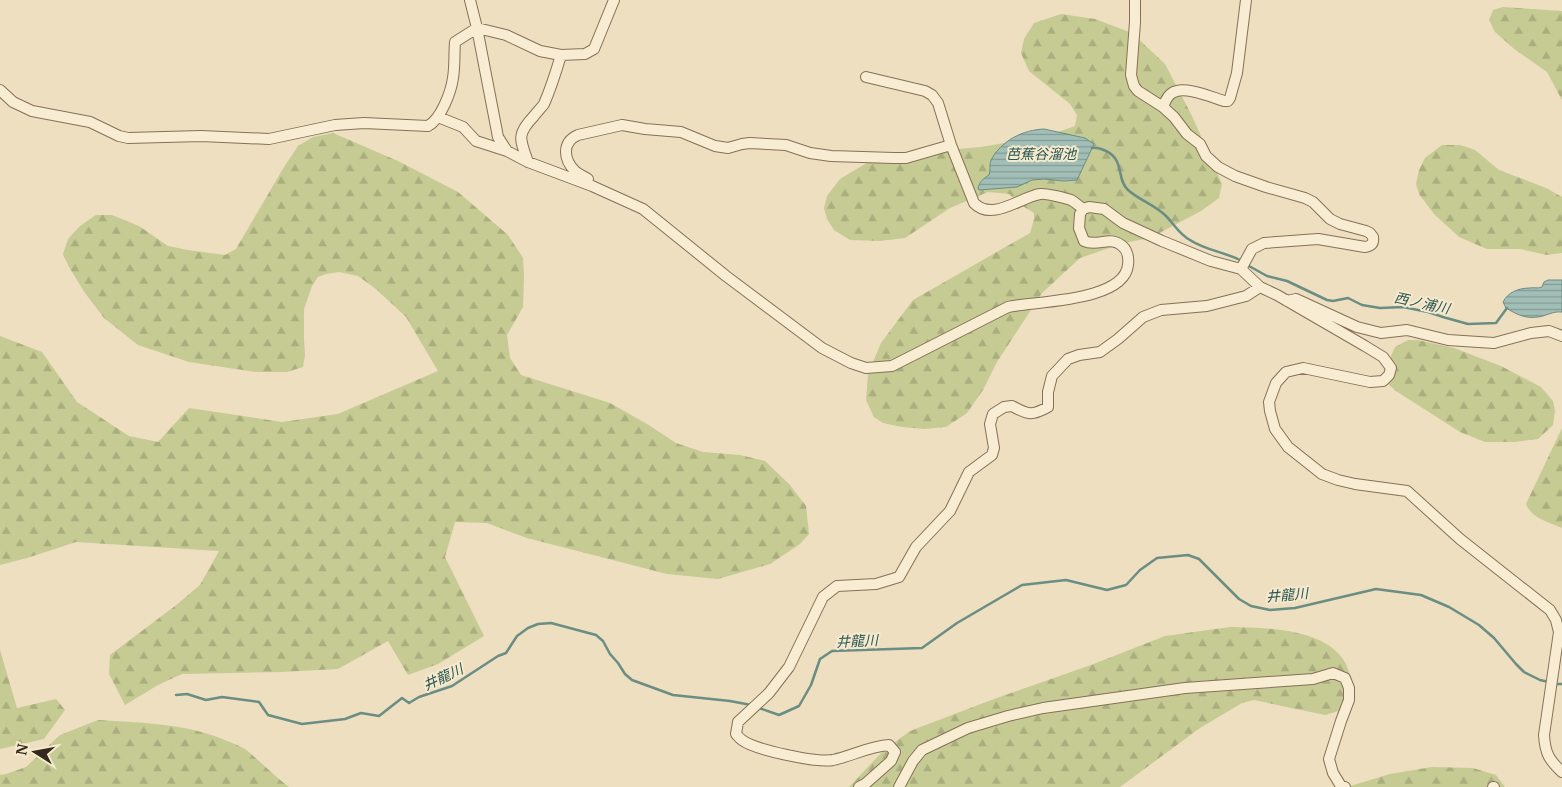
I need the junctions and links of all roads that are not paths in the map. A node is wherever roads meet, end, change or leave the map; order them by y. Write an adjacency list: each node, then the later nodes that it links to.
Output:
1 (470, 0): 5 (street)
2 (614, 0): 6 (street)
3 (1135, 0): 9 (street)
4 (1246, 0): 9 (street)
5 (477, 28): 6 (street); 10 (street); 12 (street)
6 (561, 55): 13 (street)
7 (866, 77): 11 (street)
8 (0, 90): 10 (street)
9 (1163, 107): 16 (street)
10 (438, 117): 12 (street)
11 (951, 145): 14 (street); 15 (street)
12 (507, 151): 13 (street)
13 (528, 162): 14 (street)
14 (592, 186): 15 (street)
15 (1083, 209): 16 (street)
16 (1241, 269): 17 (street)
17 (1260, 287): 18 (street); 21 (street)
18 (1286, 301): 19 (street); 20 (street)
19 (1562, 336)
20 (1562, 772)
21 (859, 787)
22 (899, 787): 23 (street)
23 (1345, 787)

